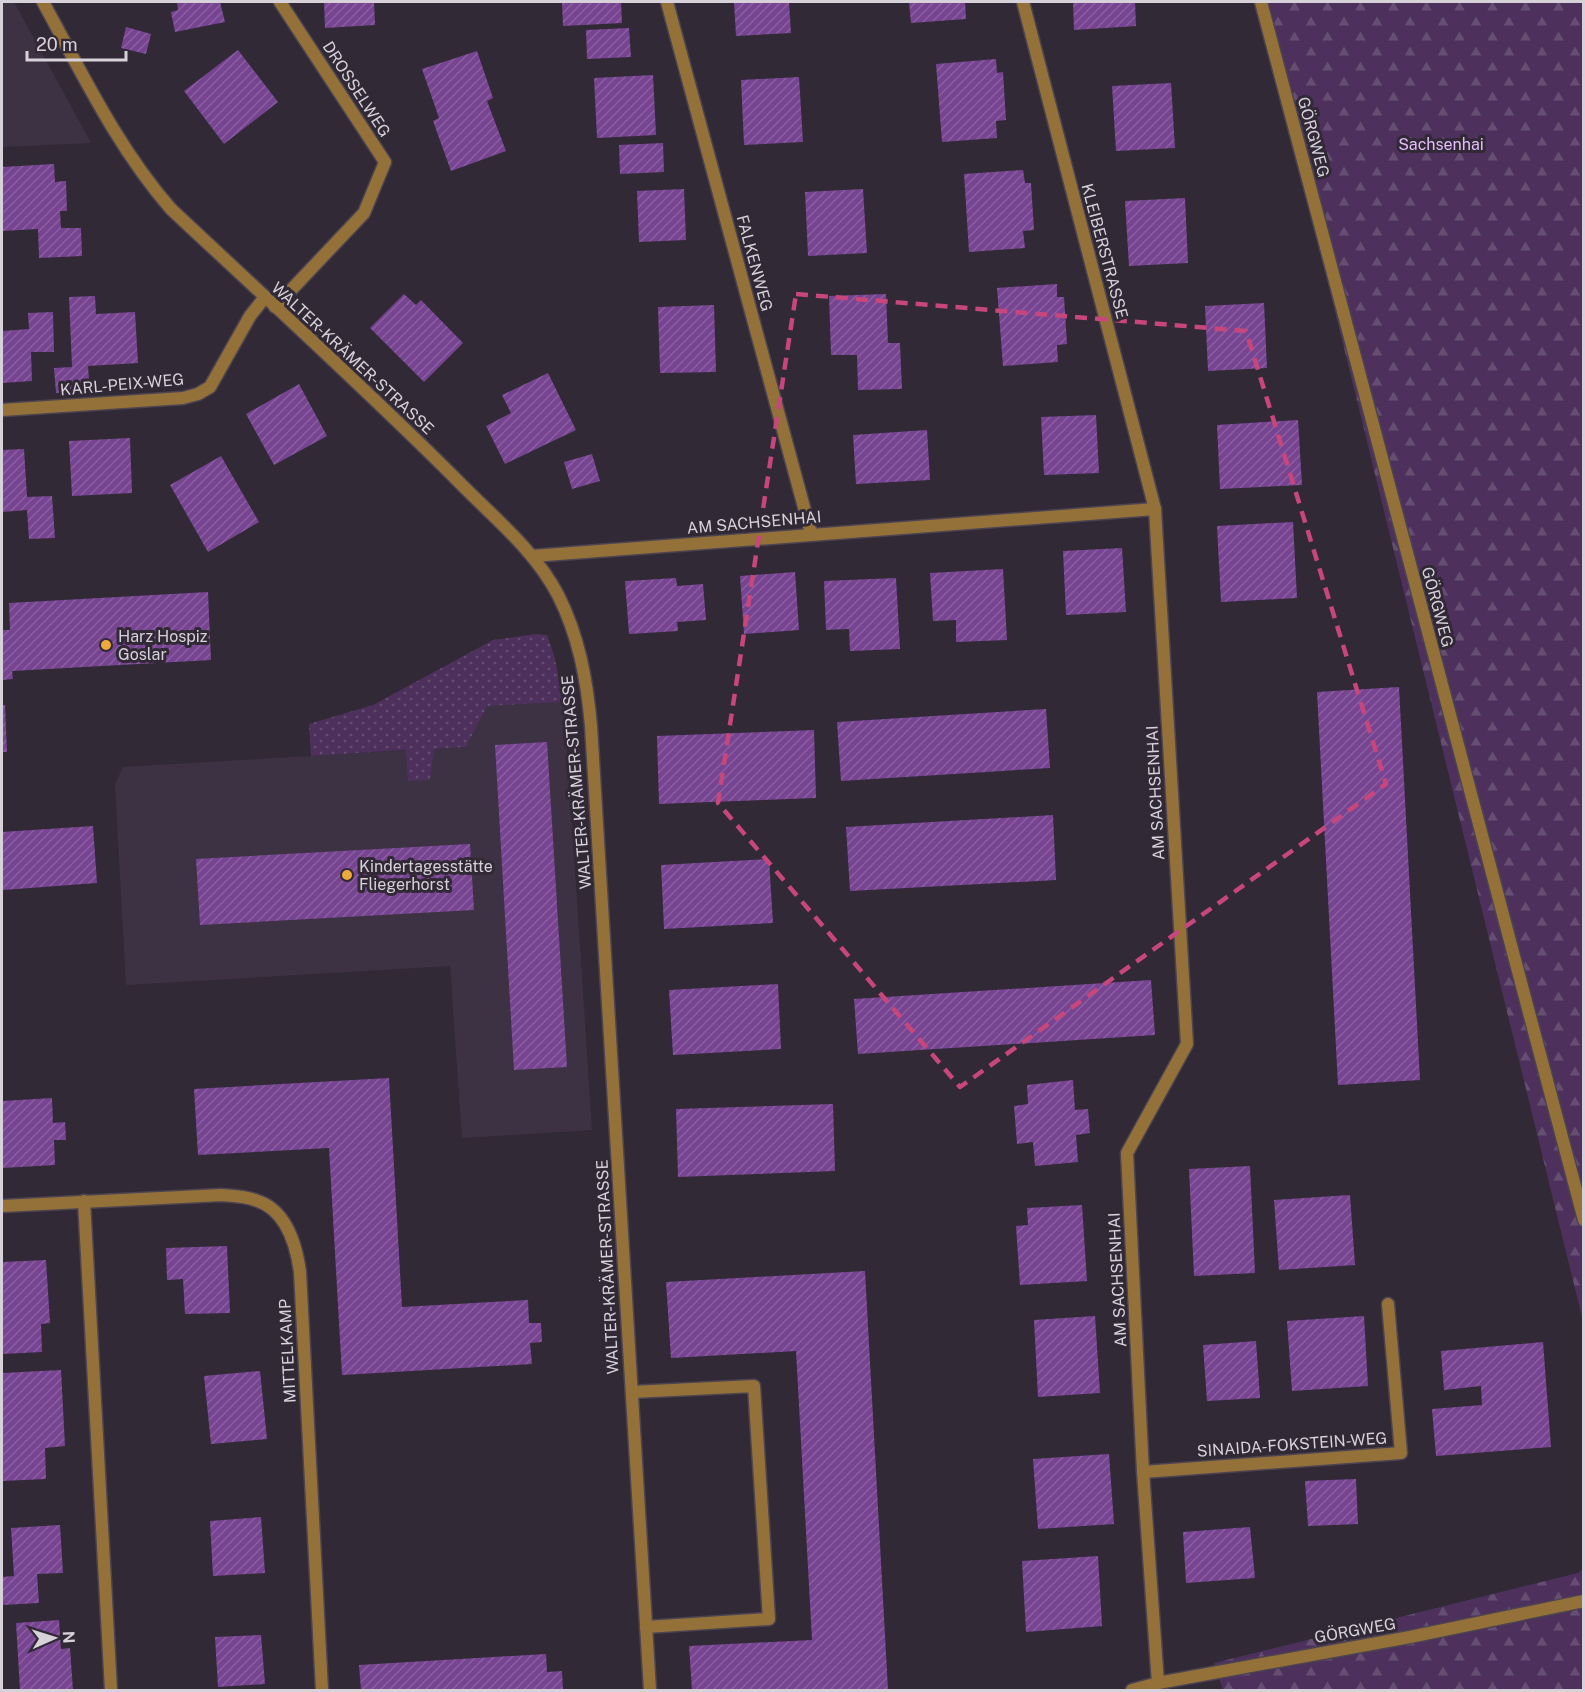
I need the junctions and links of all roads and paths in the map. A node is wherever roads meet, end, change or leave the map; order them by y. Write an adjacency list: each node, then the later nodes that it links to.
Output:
1 (43, 2): 6 (street, WALTER-KRÄMER-STRASSE)
2 (280, 2): 7 (street, DROSSELWEG)
3 (668, 2): 10 (street, FALKENWEG)
4 (1023, 2): 9 (street, KLEIBERSTRASSE)
5 (1262, 2): 14 (street, GÖRGWEG)
6 (266, 297): 7 (street, WALTER-KRÄMER-STRASSE); 8 (street, KARL-PEIX-WEG)
7 (275, 307): 11 (street, WALTER-KRÄMER-STRASSE)
8 (2, 410)
9 (1155, 509): 10 (street, AM SACHSENHAI); 17 (street, AM SACHSENHAI)
10 (811, 533): 11 (street, AM SACHSENHAI)
11 (532, 556): 16 (street, WALTER-KRÄMER-STRASSE)
12 (84, 1201): 13 (street, MITTELKAMP); 21 (street); 22 (street, MITTELKAMP)
13 (2, 1206)
14 (1584, 1220)
15 (1388, 1304): 17 (street, SINAIDA-FOKSTEIN-WEG)
16 (632, 1392): 19 (street, WALTER-KRÄMER-STRASSE); 19 (street)
17 (1143, 1472): 20 (street, AM SACHSENHAI)
18 (1584, 1601): 20 (street, GÖRGWEG)
19 (646, 1627): 23 (street, WALTER-KRÄMER-STRASSE)
20 (1158, 1683): 24 (street, GÖRGWEG)
21 (111, 1690)
22 (322, 1690)
23 (650, 1690)
24 (1132, 1690)

